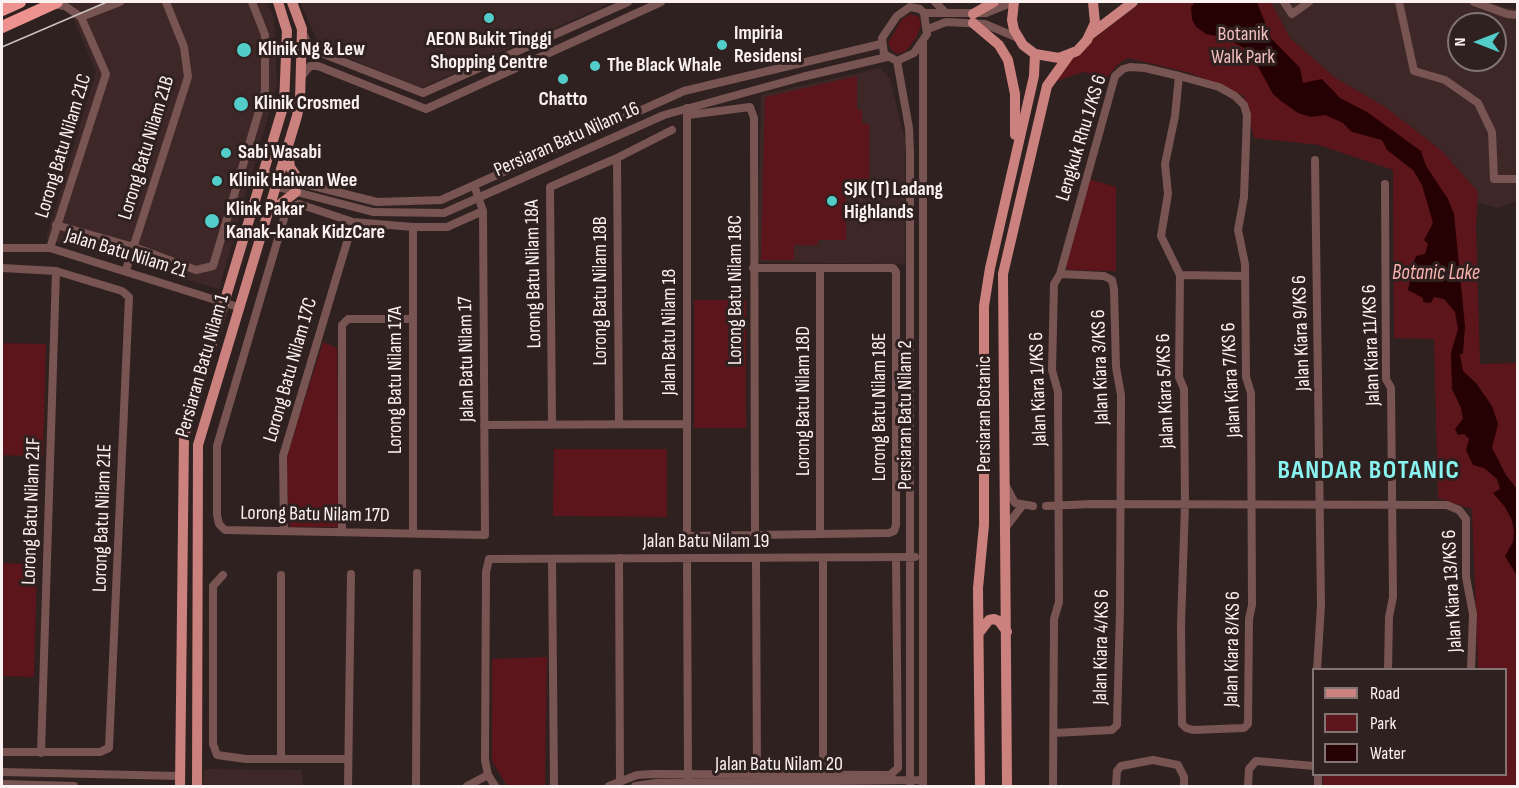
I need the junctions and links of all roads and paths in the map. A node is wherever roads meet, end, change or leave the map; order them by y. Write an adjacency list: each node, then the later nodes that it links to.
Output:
1 (20, 2): 21 (highway)
2 (120, 2): 24 (street)
3 (166, 2): 59 (street, Lorong Batu Nilam 21B)
4 (252, 2): 59 (street)
5 (278, 2): 45 (main road, Persiaran Batu Nilam 1)
6 (292, 2): 27 (main road, Persiaran Batu Nilam 1)
7 (628, 2): 27 (street)
8 (661, 2): 38 (street)
9 (934, 2): 22 (street)
10 (994, 2): 25 (main road)
11 (1013, 2): 25 (street); 30 (main road)
12 (1093, 2): 29 (main road)
13 (1134, 2): 29 (main road, Persiaran Botanic)
14 (1284, 2): 15 (street)
15 (1309, 2)
16 (1399, 2): 46 (street)
17 (1474, 2): 23 (street)
18 (55, 3): 24 (street); 26 (highway)
19 (910, 4): 20 (street); 32 (street)
20 (922, 8): 22 (street); 28 (street)
21 (2, 10)
22 (945, 12): 25 (street)
23 (1518, 15)
24 (81, 17): 55 (street, Lorong Batu Nilam 21C)
25 (973, 19): 28 (street); 30 (street); 44 (main road)
26 (2, 27)
27 (302, 29): 38 (main road, Persiaran Batu Nilam 1)
28 (928, 30): 31 (street)
29 (1091, 34): 34 (main road, Persiaran Botanic)
30 (1018, 39): 33 (main road)
31 (923, 43): 36 (street); 58 (street, Persiaran Batu Nilam 2)
32 (881, 44): 35 (street); 49 (street, Persiaran Batu Nilam 16)
33 (1035, 54): 34 (main road); 44 (main road, Persiaran Botanic)
34 (1070, 54): 78 (main road, Persiaran Botanic)
35 (887, 57): 36 (street); 39 (street, Persiaran Batu Nilam 16)
36 (897, 61): 57 (street, Persiaran Batu Nilam 2)
37 (1179, 76): 62 (street, Lengkuk Rhu 1/KS 6); 68 (street, Lengkuk Rhu 1/KS 6); 69 (street)
38 (301, 77): 41 (main road, Persiaran Batu Nilam 1)
39 (685, 111): 51 (street, Persiaran Batu Nilam 16); 63 (street, Lorong Batu Nilam 18C); 76 (street, Jalan Batu Nilam 18)
40 (672, 130): 42 (street, Lorong Batu Nilam 18A)
41 (287, 148): 47 (main road, Persiaran Batu Nilam 1); 50 (main road)
42 (617, 158): 74 (street, Lorong Batu Nilam 18A); 75 (street, Lorong Batu Nilam 18B)
43 (1316, 160): 82 (street, Jalan Kiara 9/KS 6)
44 (1014, 163): 108 (main road, Persiaran Botanic)
45 (263, 178): 47 (street, Persiaran Batu Nilam 16); 71 (main road, Persiaran Batu Nilam 1)
46 (1518, 179)
47 (277, 182): 50 (street, Persiaran Batu Nilam 16); 53 (main road, Persiaran Batu Nilam 1)
48 (1385, 184): 83 (street, Jalan Kiara 11/KS 6)
49 (474, 185): 50 (street, Persiaran Batu Nilam 16); 51 (street, Jalan Batu Nilam 17)
50 (298, 187): 51 (street, Persiaran Batu Nilam 16); 53 (main road)
51 (480, 198): 52 (street, Jalan Batu Nilam 17)
52 (483, 212): 56 (street); 77 (street, Jalan Batu Nilam 17)
53 (267, 216): 72 (main road, Persiaran Batu Nilam 1)
54 (353, 222): 56 (street, Lorong Batu Nilam 17D); 88 (street, Lorong Batu Nilam 17C); 88 (street, Lorong Batu Nilam 17D)
55 (56, 225): 59 (street); 61 (street, Lorong Batu Nilam 21C)
56 (413, 227): 73 (street, Lorong Batu Nilam 17A)
57 (910, 244): 58 (street); 95 (street, Persiaran Batu Nilam 2)
58 (923, 244): 96 (street, Persiaran Batu Nilam 2)
59 (134, 247): 66 (street, Lorong Batu Nilam 21B)
60 (2, 248): 61 (street, Jalan Batu Nilam 21)
61 (50, 248): 66 (street, Jalan Batu Nilam 21)
62 (1243, 254): 70 (street, Jalan Kiara 7/KS 6)
63 (753, 267): 65 (street); 93 (street, Lorong Batu Nilam 18C)
64 (2, 268): 67 (street)
65 (820, 268): 91 (street, Lorong Batu Nilam 18D); 91 (street, Lorong Batu Nilam 18E)
66 (126, 270): 71 (street, Jalan Batu Nilam 21)
67 (56, 271): 116 (street, Lorong Batu Nilam 21F); 116 (street, Lorong Batu Nilam 21E)
68 (1060, 274): 79 (street, Jalan Kiara 3/KS 6); 87 (street, Jalan Kiara 1/KS 6)
69 (1180, 275): 70 (street); 80 (street, Jalan Kiara 5/KS 6)
70 (1244, 276): 81 (street, Jalan Kiara 7/KS 6)
71 (224, 301): 72 (street, Jalan Batu Nilam 21); 131 (main road, Persiaran Batu Nilam 1)
72 (238, 306): 112 (main road, Persiaran Batu Nilam 1)
73 (412, 319): 89 (street); 90 (street, Lorong Batu Nilam 17A)
74 (552, 424): 75 (street); 77 (street)
75 (619, 424): 76 (street)
76 (687, 424): 93 (street, Jalan Batu Nilam 18)
77 (484, 425): 92 (street, Jalan Batu Nilam 17)
78 (1004, 471): 84 (street); 94 (main road, Persiaran Botanic)
79 (1120, 504): 80 (street); 87 (street); 114 (street, Jalan Kiara 4/KS 6)
80 (1185, 505): 81 (street); 113 (street, Jalan Kiara 5/KS 6)
81 (1251, 505): 82 (street); 113 (street, Jalan Kiara 8/KS 6)
82 (1319, 505): 83 (street); 109 (street, Jalan Kiara 9/KS 6)
83 (1391, 505): 110 (street, Jalan Kiara 11/KS 6); 111 (street, Jalan Kiara 13/KS 6)
84 (1022, 506): 85 (street); 94 (street)
85 (1033, 506)
86 (1046, 506): 87 (street)
87 (1059, 506): 114 (street, Jalan Kiara 1/KS 6)
88 (284, 531): 89 (street, Lorong Batu Nilam 17D)
89 (342, 532): 90 (street, Lorong Batu Nilam 17D)
90 (413, 533): 92 (street, Lorong Batu Nilam 17D)
91 (820, 534): 93 (street)
92 (485, 535)
93 (754, 535)
94 (1004, 538): 107 (main road, Persiaran Botanic)
95 (910, 557): 96 (street, Jalan Batu Nilam 19); 101 (street, Jalan Batu Nilam 19); 128 (street, Persiaran Batu Nilam 2)
96 (923, 557): 129 (street, Persiaran Batu Nilam 2)
97 (620, 558): 98 (street, Jalan Batu Nilam 19); 102 (street, Jalan Batu Nilam 19); 126 (street)
98 (687, 558): 99 (street, Jalan Batu Nilam 19); 127 (street)
99 (756, 558): 100 (street, Jalan Batu Nilam 19); 123 (street)
100 (823, 558): 101 (street, Jalan Batu Nilam 19); 124 (street)
101 (896, 558): 124 (street)
102 (552, 559): 125 (street, Jalan Batu Nilam 19); 140 (street)
103 (351, 573): 118 (street)
104 (417, 573): 137 (street)
105 (281, 574): 117 (street)
106 (223, 575): 117 (street)
107 (1007, 632): 108 (main road); 144 (main road, Persiaran Botanic)
108 (979, 633): 143 (main road, Persiaran Botanic)
109 (1317, 668)
110 (1388, 668)
111 (1471, 668)
112 (198, 700): 131 (main road); 135 (main road, Persiaran Batu Nilam 1)
113 (1182, 724)
114 (1054, 733): 145 (street, Jalan Kiara 1/KS 6)
115 (2, 752): 116 (street)
116 (40, 753)
117 (281, 759): 118 (street)
118 (348, 759): 136 (street)
119 (1312, 766): 148 (street)
120 (2, 772): 121 (street)
121 (48, 773): 122 (street); 132 (street)
122 (58, 773): 131 (street); 133 (street)
123 (757, 774): 124 (street); 127 (street)
124 (823, 774)
125 (488, 775): 138 (street); 139 (street)
126 (620, 781): 127 (street); 141 (street)
127 (688, 781): 128 (street, Jalan Batu Nilam 20); 142 (street, Jalan Batu Nilam 20)
128 (910, 783): 129 (street, Jalan Batu Nilam 20)
129 (923, 783)
130 (2, 784): 132 (street)
131 (182, 784)
132 (46, 786): 133 (street)
133 (57, 786): 134 (street)
134 (74, 786)
135 (197, 786)
136 (348, 786)
137 (416, 786)
138 (467, 786)
139 (495, 786)
140 (554, 786)
141 (609, 786)
142 (635, 786)
143 (980, 786)
144 (1007, 786)
145 (1053, 786)
146 (1116, 786): 147 (street)
147 (1184, 786)
148 (1248, 786)

